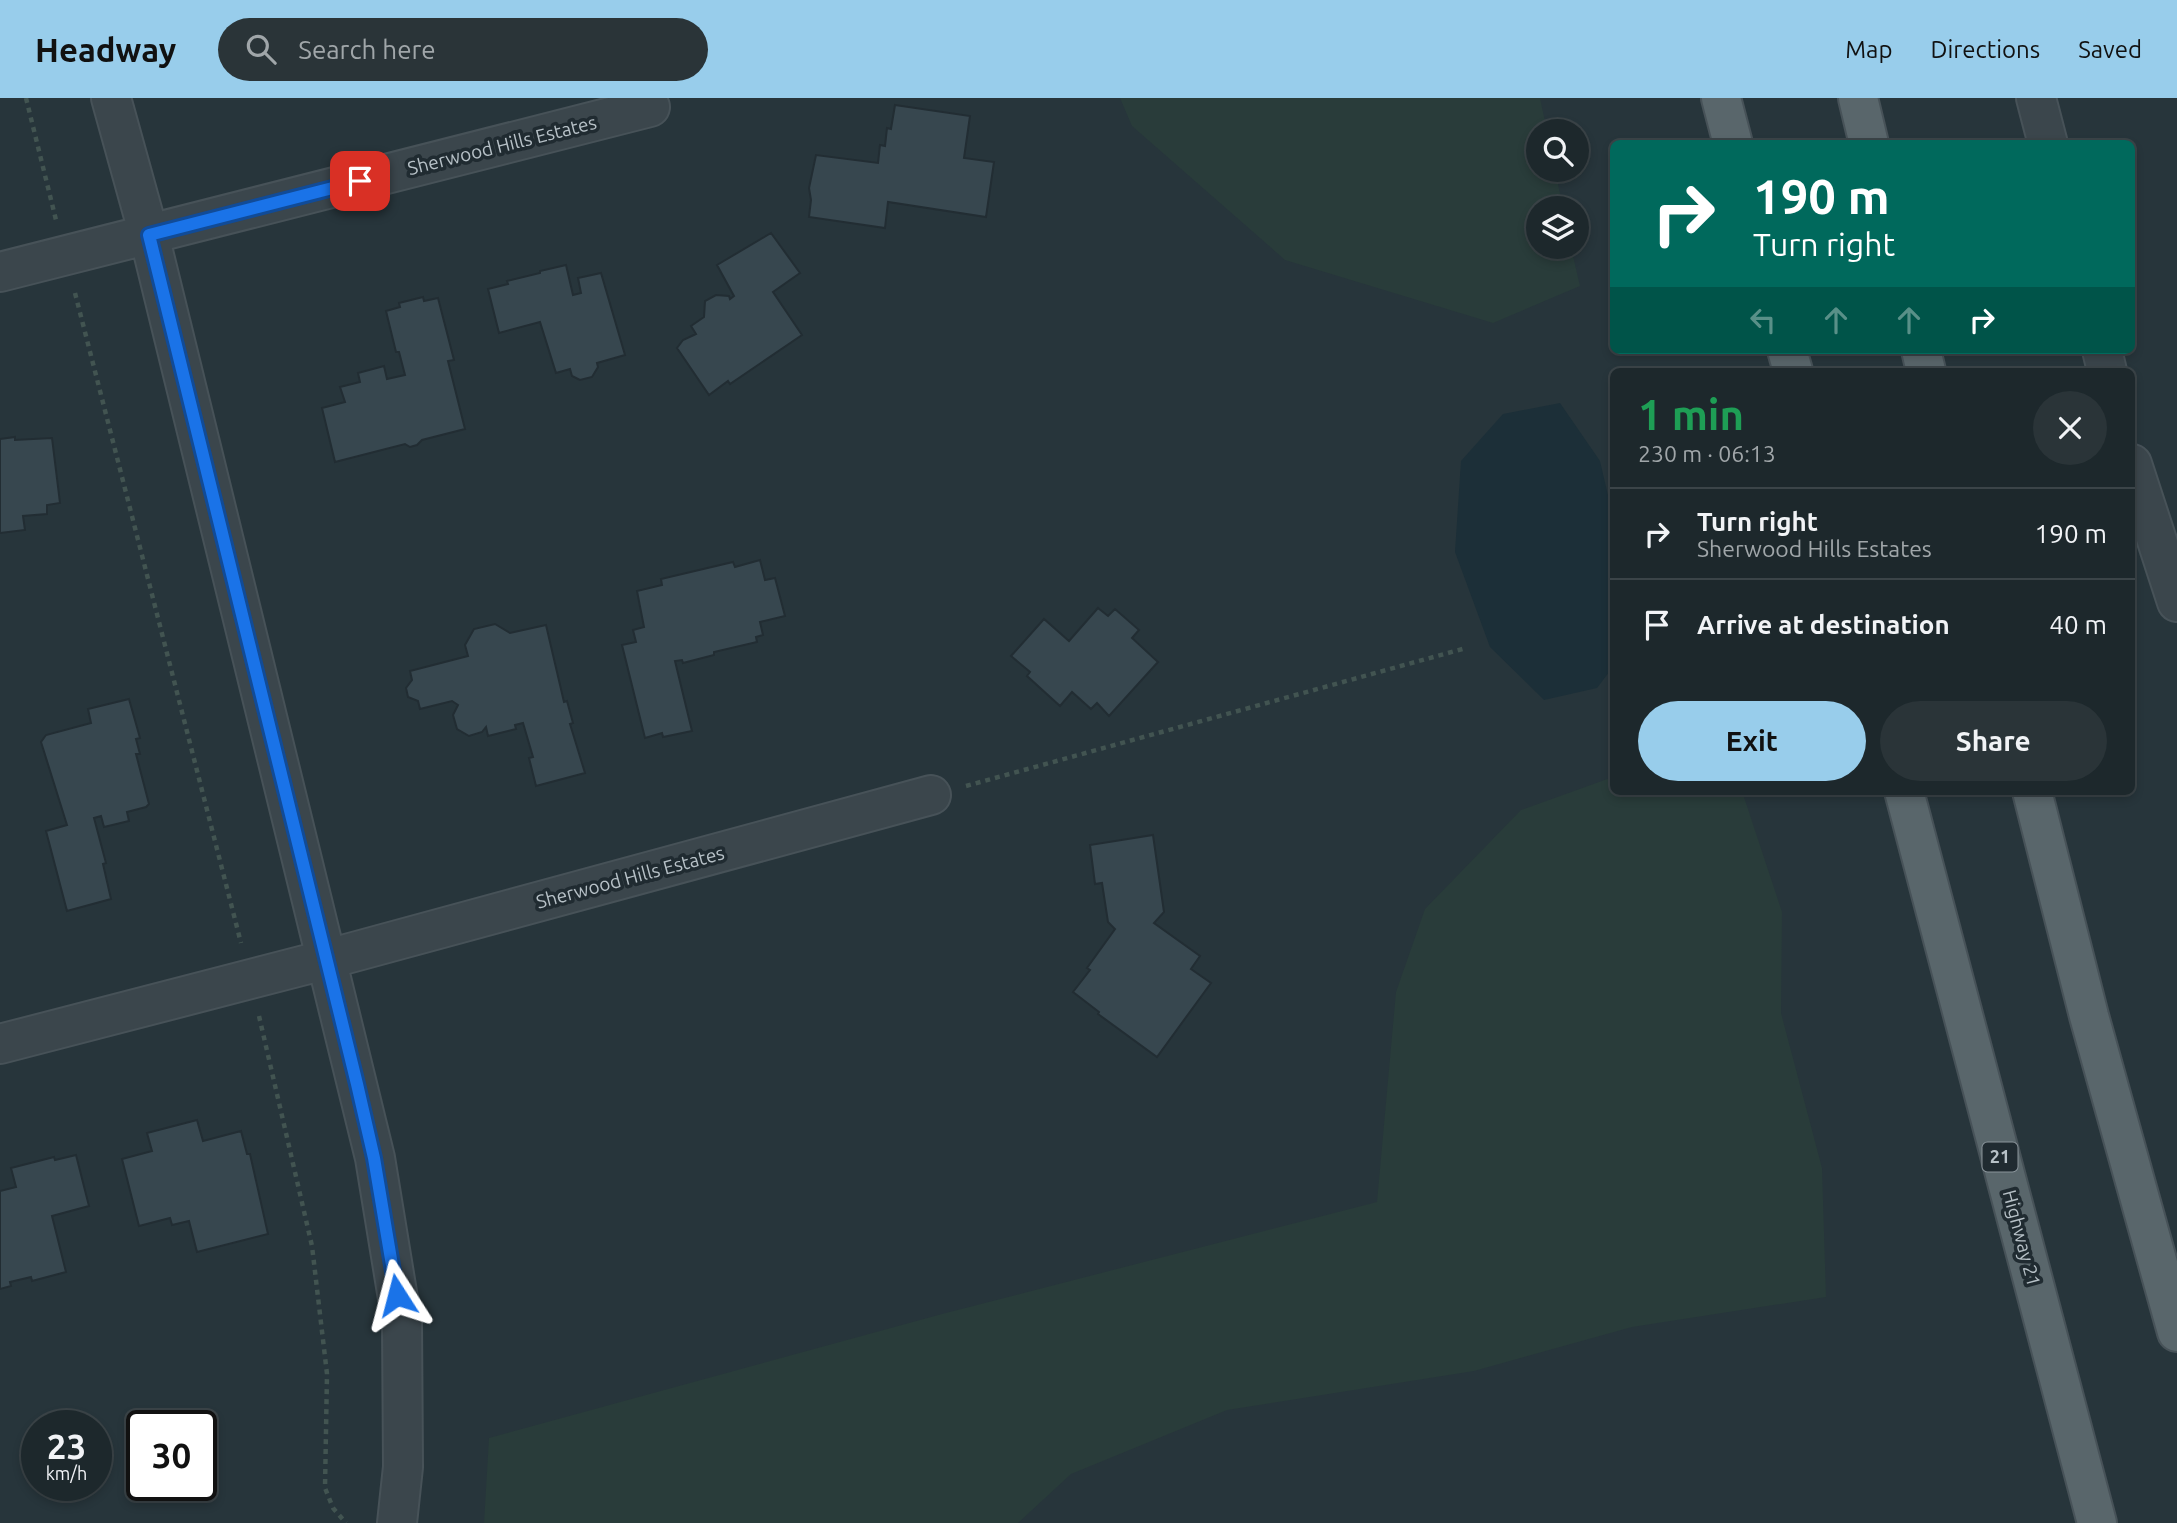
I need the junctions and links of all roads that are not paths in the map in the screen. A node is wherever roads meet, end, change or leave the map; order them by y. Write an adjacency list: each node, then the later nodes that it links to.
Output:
1 (111, 98): 9 (street)
2 (1721, 98): 6 (main road)
3 (1858, 98): 7 (main road)
4 (2036, 98): 8 (street)
5 (650, 107): 9 (street, Sherwood Hills Estates)
6 (1732, 140)
7 (1868, 140)
8 (2047, 140)
9 (149, 235): 10 (street, Sherwood Hills Estates); 16 (street)
10 (0, 272)
11 (2135, 473): 12 (street)
12 (2177, 601)
13 (931, 795): 16 (street, Sherwood Hills Estates)
14 (1905, 795): 20 (main road, Highway 21 / 21)
15 (2033, 795): 18 (main road)
16 (328, 960): 17 (street, Sherwood Hills Estates); 19 (street)
17 (0, 1044)
18 (2177, 1332)
19 (397, 1523)
20 (2097, 1523)

